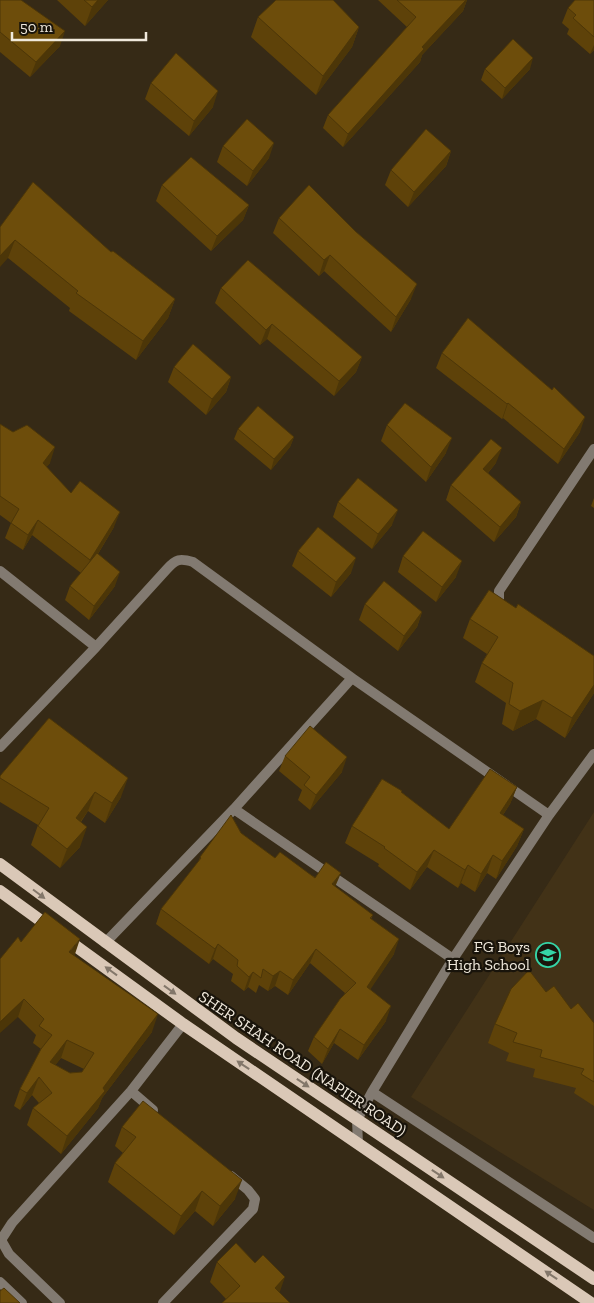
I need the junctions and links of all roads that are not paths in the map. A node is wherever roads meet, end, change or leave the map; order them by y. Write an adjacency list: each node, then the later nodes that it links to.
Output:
1 (594, 448): 3 (street)
2 (0, 571): 4 (street)
3 (514, 616)
4 (96, 647): 5 (street); 6 (street)
5 (352, 678): 8 (street); 9 (street)
6 (0, 747)
7 (594, 754): 9 (street)
8 (234, 809): 12 (street); 13 (street)
9 (549, 815): 13 (street)
10 (0, 864): 12 (main road, SHER SHAH ROAD (NAPIER ROAD), one-way to 12)
11 (0, 891): 14 (main road, one-way to 11)
12 (105, 943): 18 (main road, SHER SHAH ROAD (NAPIER ROAD), one-way to 18)
13 (453, 959): 16 (street)
14 (183, 1024): 15 (street); 19 (main road, one-way to 14)
15 (131, 1091): 17 (street); 22 (street)
16 (372, 1092): 18 (street); 21 (street)
17 (161, 1116)
18 (357, 1120): 19 (street); 23 (main road, SHER SHAH ROAD (NAPIER ROAD), one-way to 23)
19 (358, 1144): 28 (main road, one-way to 19)
20 (226, 1172): 27 (street)
21 (594, 1238)
22 (0, 1240): 26 (street)
23 (594, 1279)
24 (0, 1282): 25 (street)
25 (22, 1303)
26 (60, 1303)
27 (163, 1303)
28 (591, 1303)

